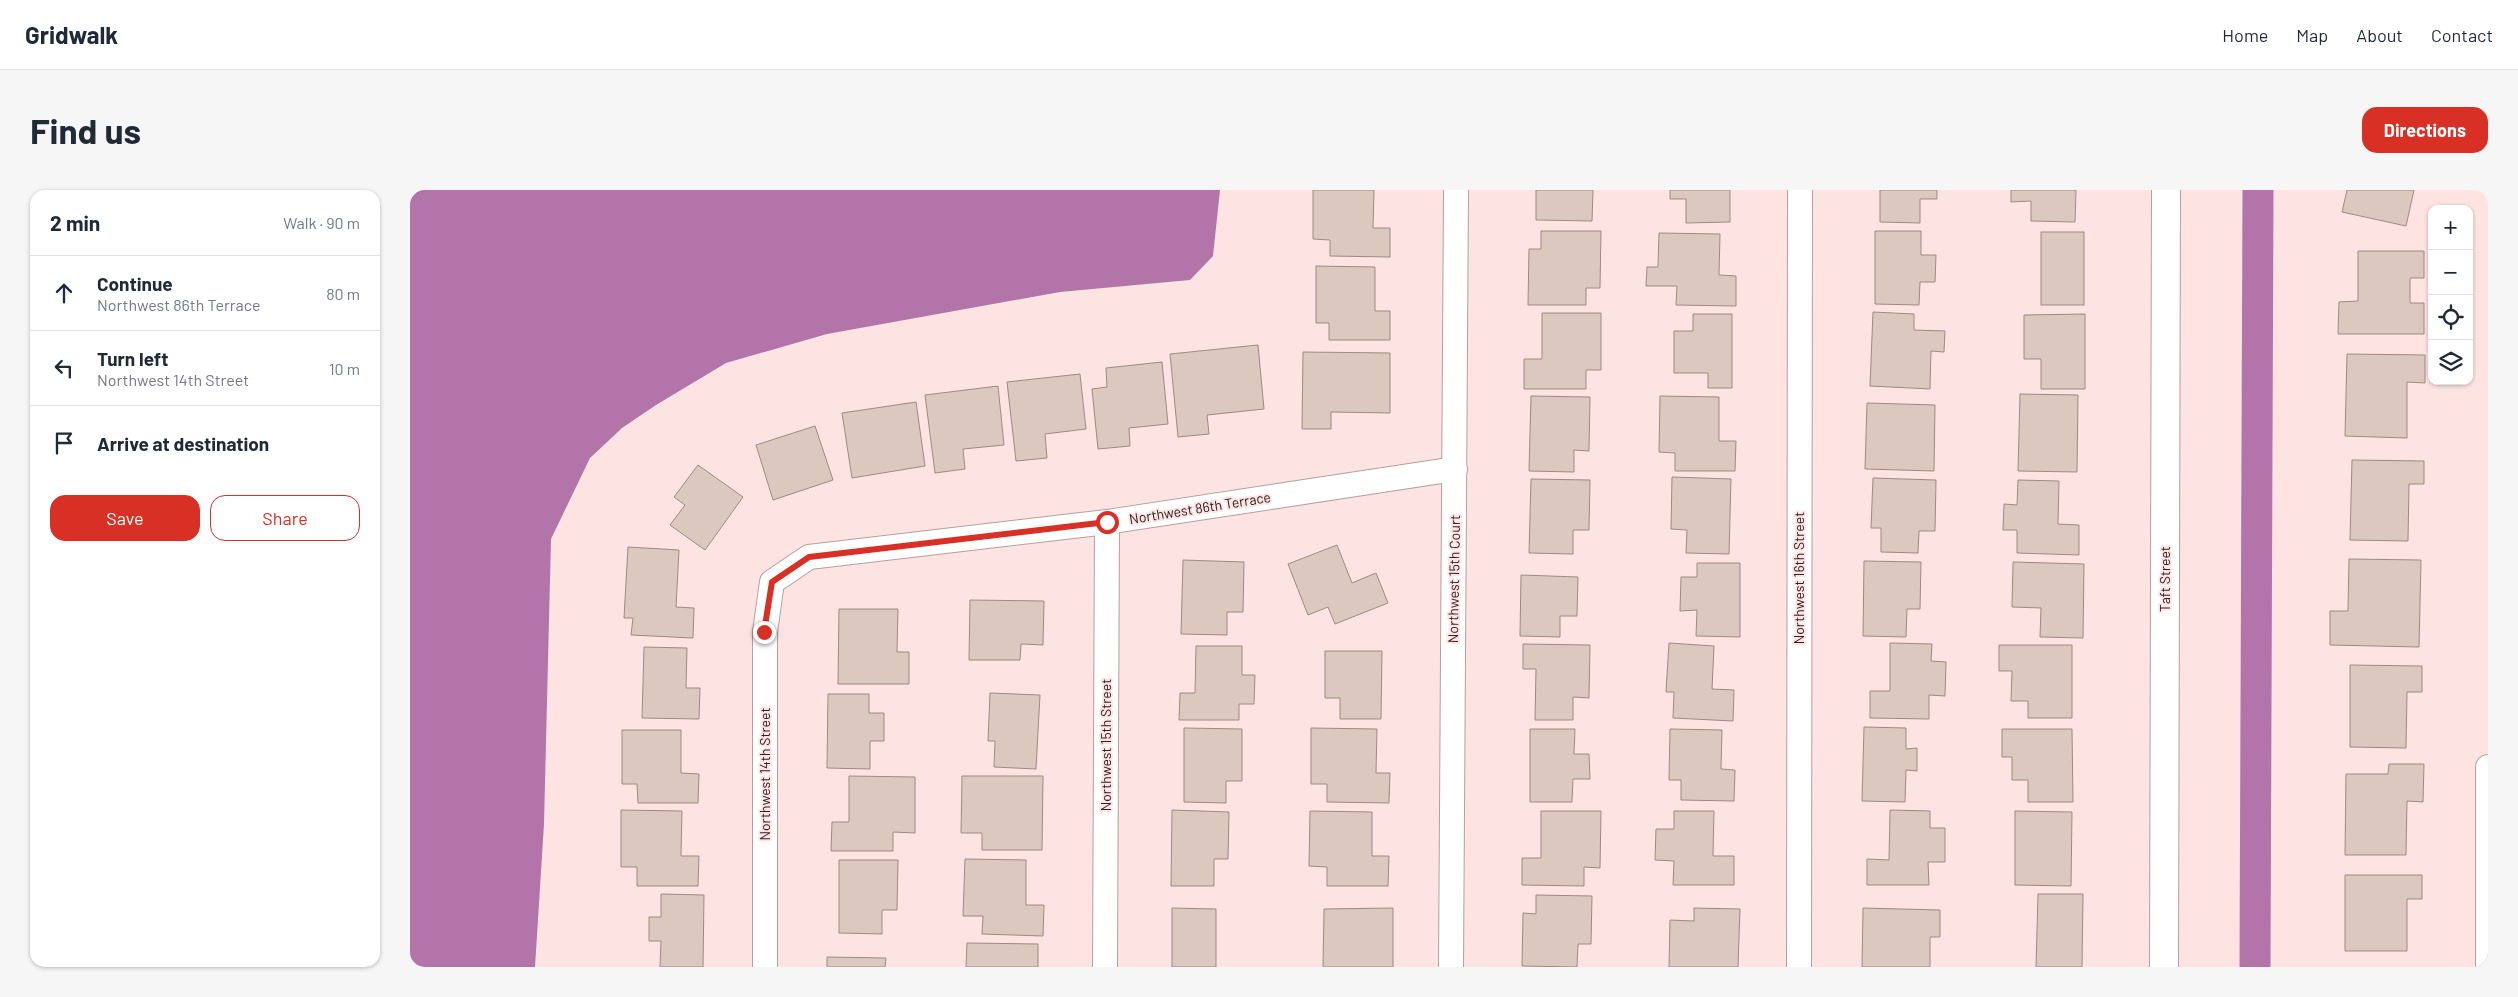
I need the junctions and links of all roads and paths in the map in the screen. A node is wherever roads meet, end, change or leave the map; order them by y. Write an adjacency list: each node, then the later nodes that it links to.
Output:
1 (1456, 190): 4 (street, Northwest 15th Court)
2 (1800, 190): 11 (street, Northwest 16th Street)
3 (2166, 190): 12 (street, Taft Street)
4 (1455, 469): 5 (street, Northwest 86th Terrace); 10 (street, Northwest 15th Court)
5 (1107, 522): 6 (street, Northwest 86th Terrace); 9 (street, Northwest 15th Street)
6 (772, 582): 8 (street, Northwest 14th Street)
7 (2488, 767): 13 (street)
8 (765, 967)
9 (1104, 967)
10 (1451, 967)
11 (1799, 967)
12 (2164, 967)
13 (2488, 967)

